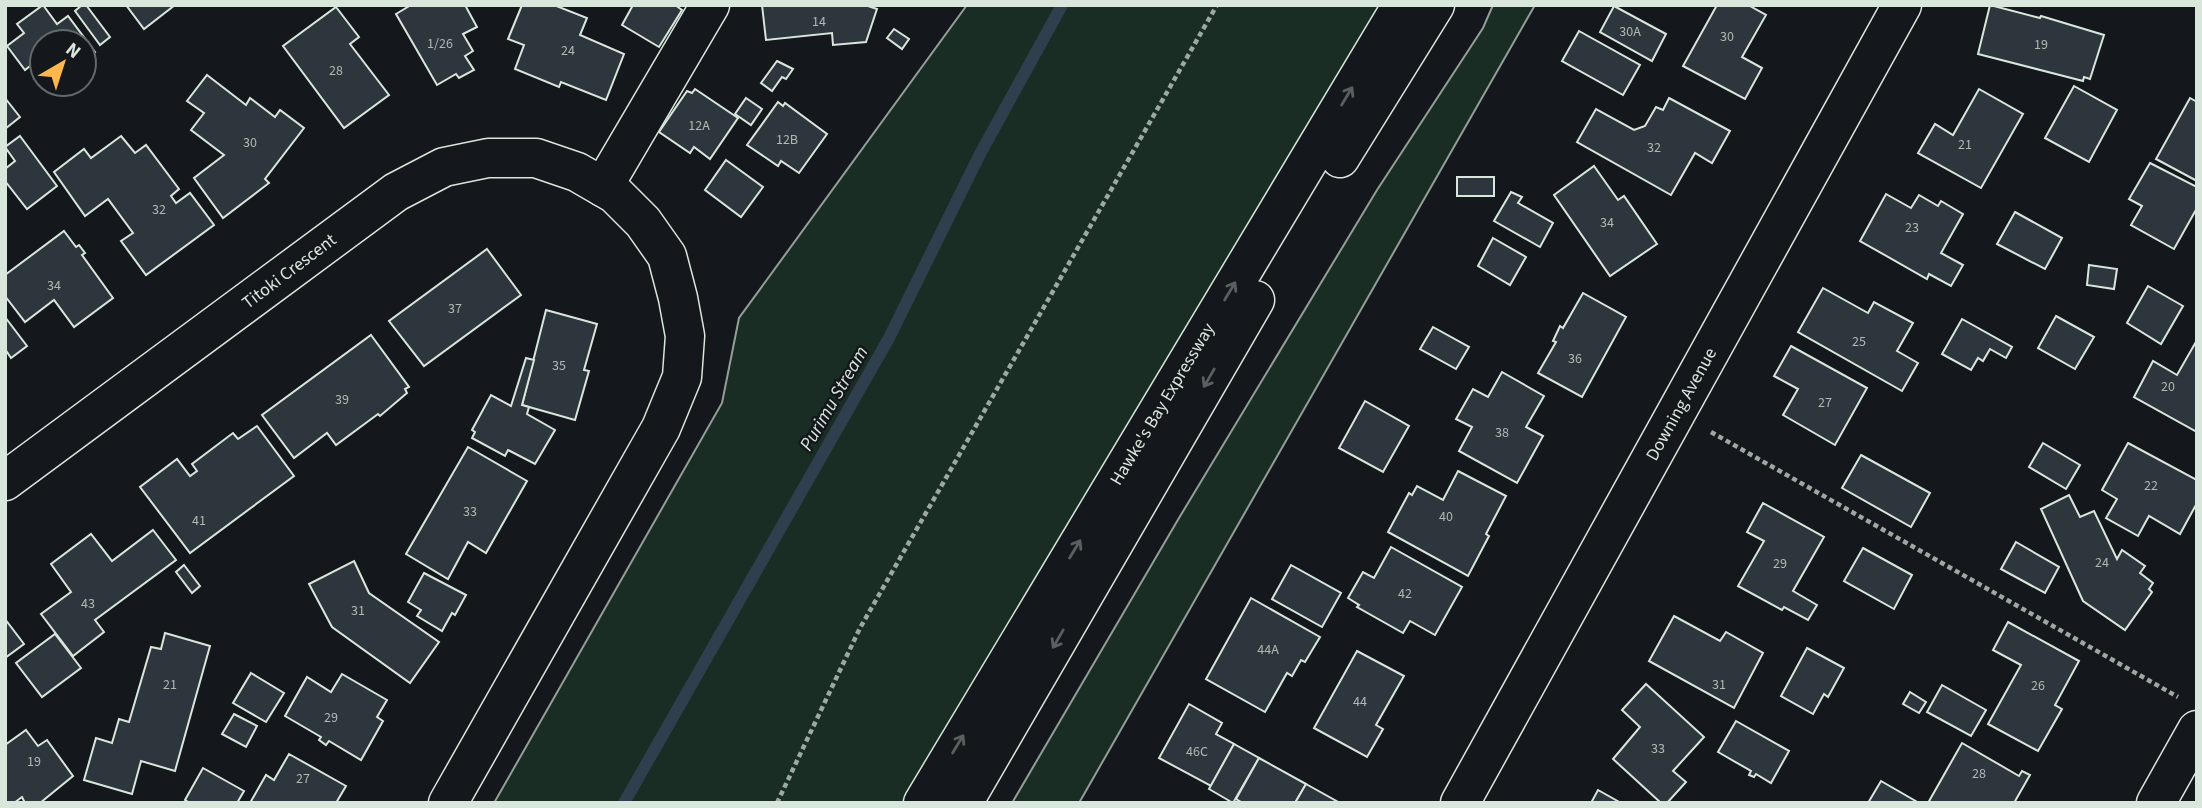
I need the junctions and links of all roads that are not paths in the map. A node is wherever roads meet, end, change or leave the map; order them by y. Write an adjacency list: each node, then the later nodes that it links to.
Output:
1 (710, 5): 5 (main road)
2 (1402, 5): 9 (main road, Hawke's Bay Expressway, one-way to 2)
3 (1435, 5): 10 (main road, Hawke's Bay Expressway, one-way to 10)
4 (1902, 5): 11 (main road, Downing Avenue)
5 (603, 187): 6 (main road, Titoki Crescent); 8 (main road, Titoki Crescent)
6 (5, 481)
7 (2192, 717): 12 (main road)
8 (448, 803)
9 (923, 803)
10 (963, 803)
11 (1460, 803)
12 (2156, 803)

